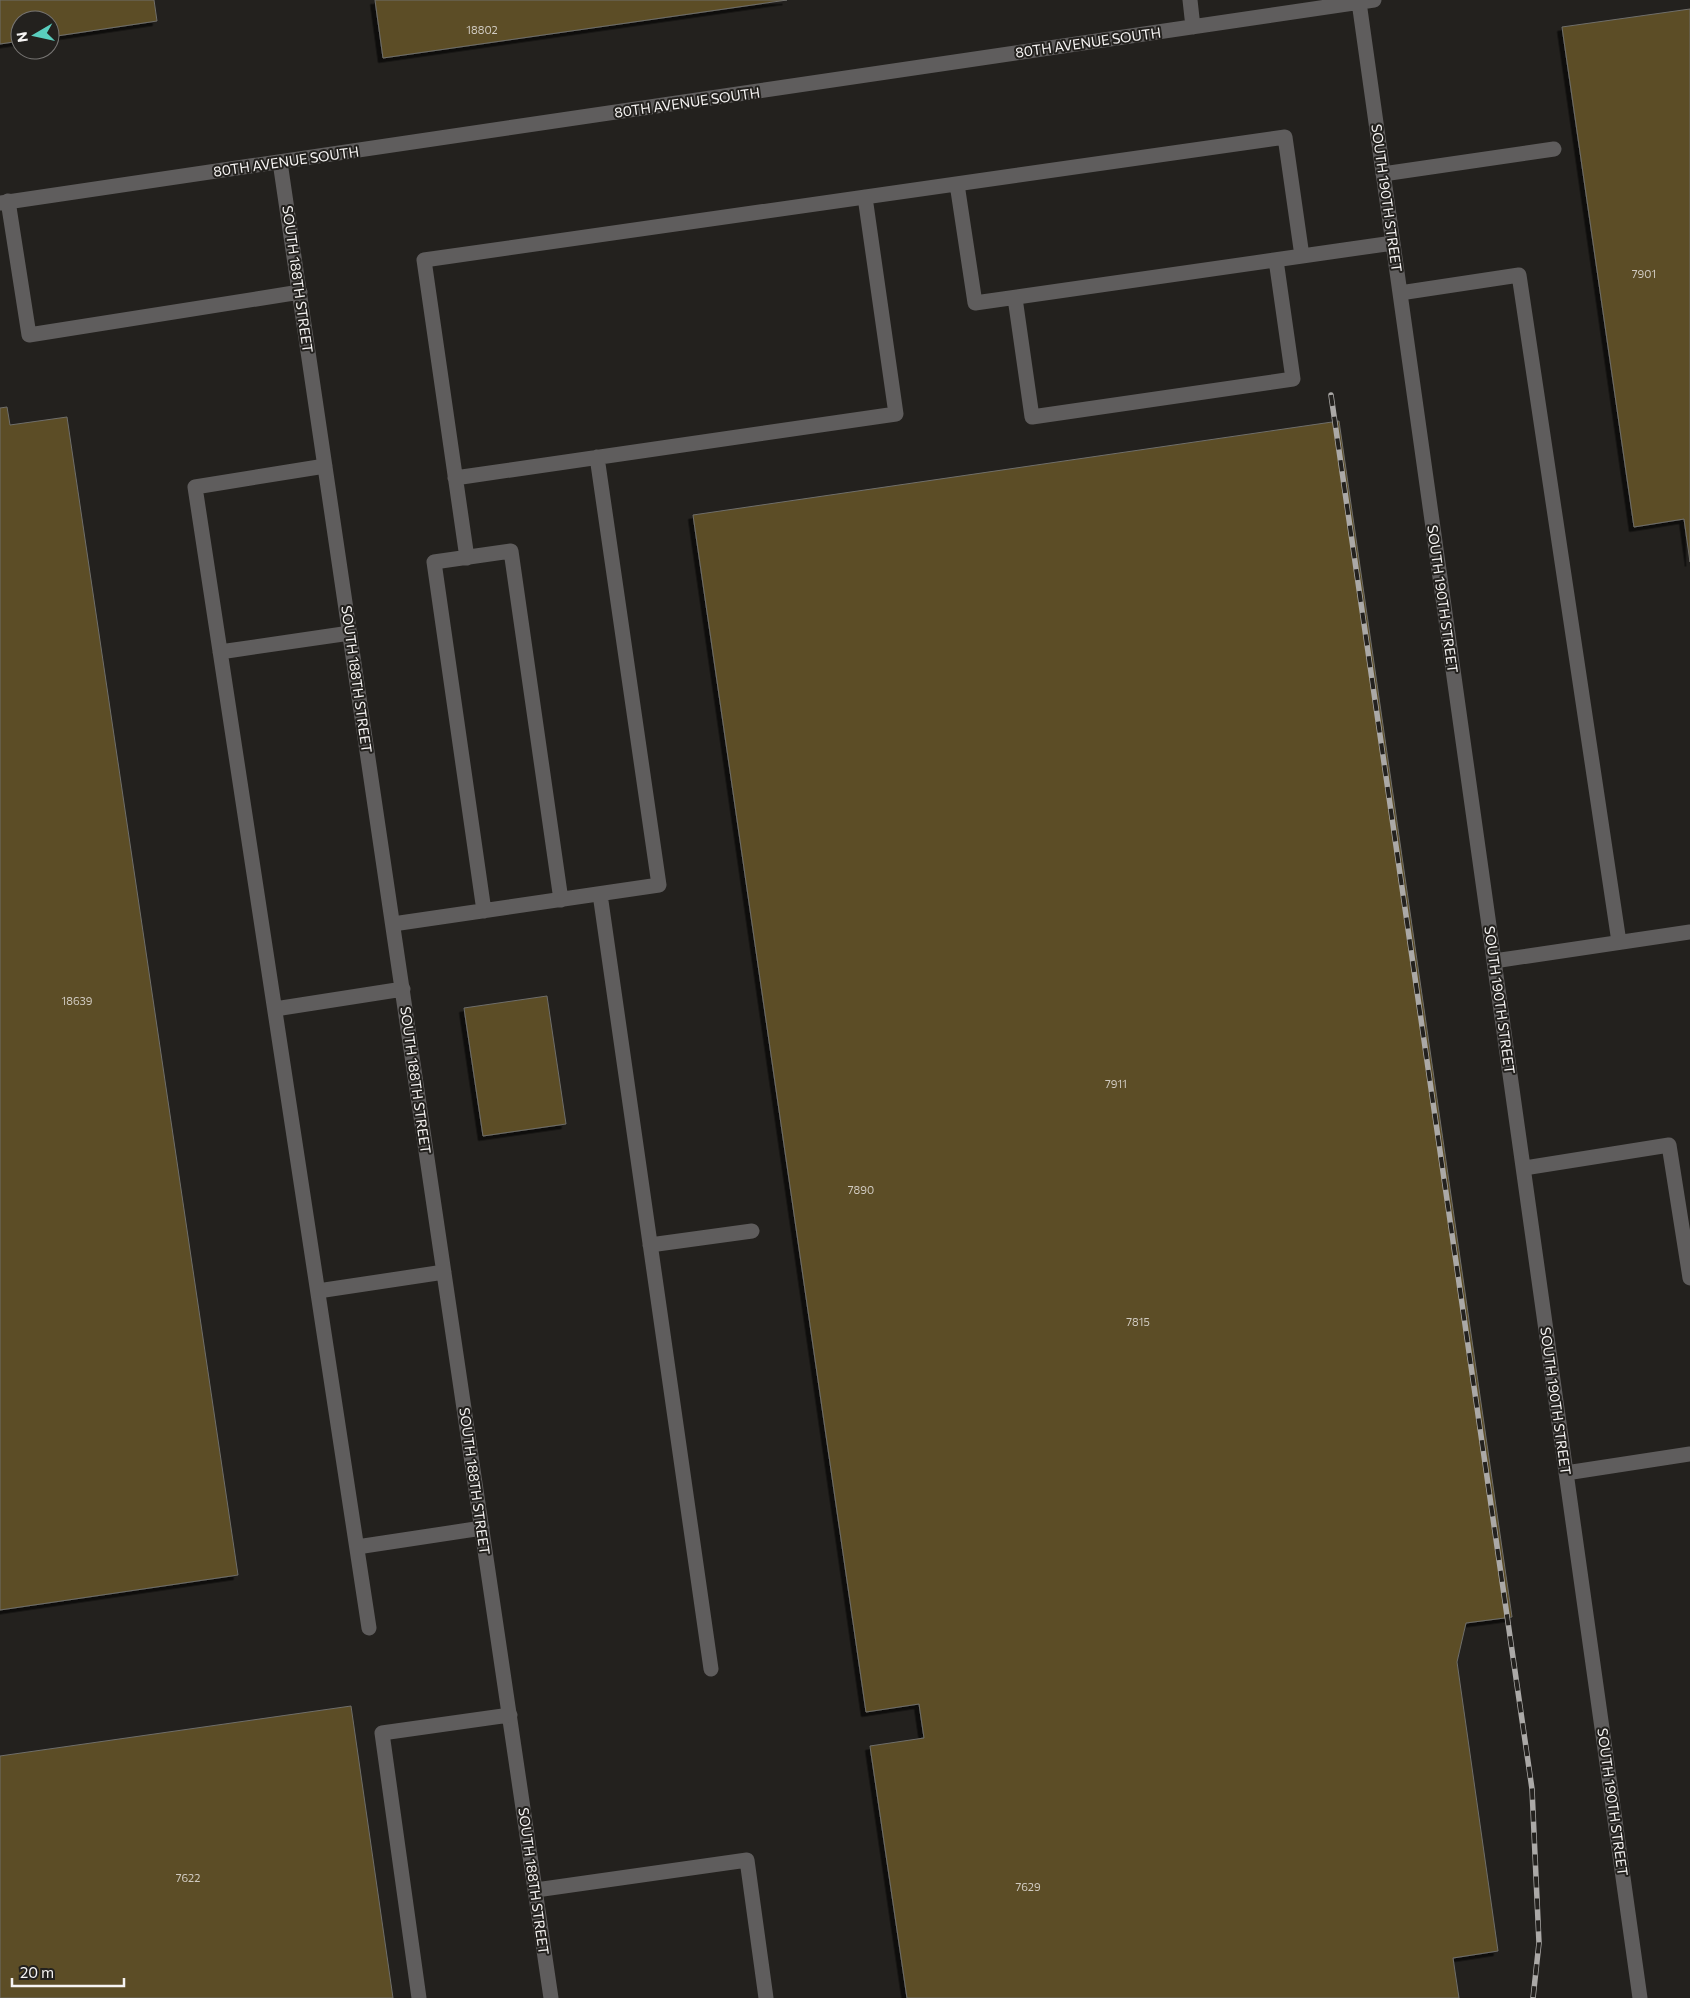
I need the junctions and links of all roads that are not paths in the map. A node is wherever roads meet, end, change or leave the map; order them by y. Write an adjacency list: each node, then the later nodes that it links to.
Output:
1 (1190, 0): 3 (street)
2 (1366, 1): 3 (street, 80TH AVENUE SOUTH); 6 (street, SOUTH 190TH STREET)
3 (1193, 27): 5 (street, 80TH AVENUE SOUTH)
4 (1554, 149): 6 (street)
5 (280, 162): 9 (street, 80TH AVENUE SOUTH); 13 (street, SOUTH 188TH STREET)
6 (1383, 174): 10 (street, SOUTH 190TH STREET)
7 (957, 184): 8 (street); 11 (street); 15 (street)
8 (865, 197): 16 (street); 18 (street)
9 (4, 202): 13 (street)
10 (1393, 243): 11 (street); 14 (street, SOUTH 190TH STREET)
11 (1302, 256): 12 (street)
12 (1276, 260): 15 (street); 15 (street)
13 (300, 292): 17 (street, SOUTH 188TH STREET)
14 (1400, 293): 27 (street); 28 (street, SOUTH 190TH STREET)
15 (1015, 298)
16 (597, 457): 18 (street); 22 (street)
17 (325, 466): 20 (street, SOUTH 188TH STREET); 21 (street)
18 (455, 478): 19 (street)
19 (467, 558): 23 (street); 24 (street)
20 (350, 632): 21 (street); 25 (street, SOUTH 188TH STREET)
21 (220, 652): 30 (street)
22 (600, 894): 23 (street); 33 (street)
23 (561, 900): 24 (street)
24 (484, 910): 25 (street)
25 (393, 924): 29 (street, SOUTH 188TH STREET)
26 (1690, 932): 27 (street)
27 (1619, 942): 28 (street)
28 (1494, 961): 31 (street, SOUTH 190TH STREET)
29 (402, 989): 30 (street); 34 (street, SOUTH 188TH STREET)
30 (275, 1009): 36 (street)
31 (1524, 1168): 35 (street); 38 (street, SOUTH 190TH STREET)
32 (752, 1231): 33 (street)
33 (650, 1245): 42 (street)
34 (444, 1272): 36 (street); 39 (street, SOUTH 188TH STREET)
35 (1690, 1278)
36 (318, 1291): 40 (street)
37 (1690, 1454): 38 (street)
38 (1566, 1473): 48 (street, SOUTH 190TH STREET)
39 (482, 1528): 40 (street); 43 (street, SOUTH 188TH STREET)
40 (357, 1547): 41 (street)
41 (369, 1628)
42 (711, 1669)
43 (510, 1715): 44 (street, SOUTH 188TH STREET); 45 (street)
44 (536, 1890): 46 (street, SOUTH 188TH STREET); 47 (street)
45 (419, 1998)
46 (551, 1998)
47 (766, 1998)
48 (1640, 1998)

